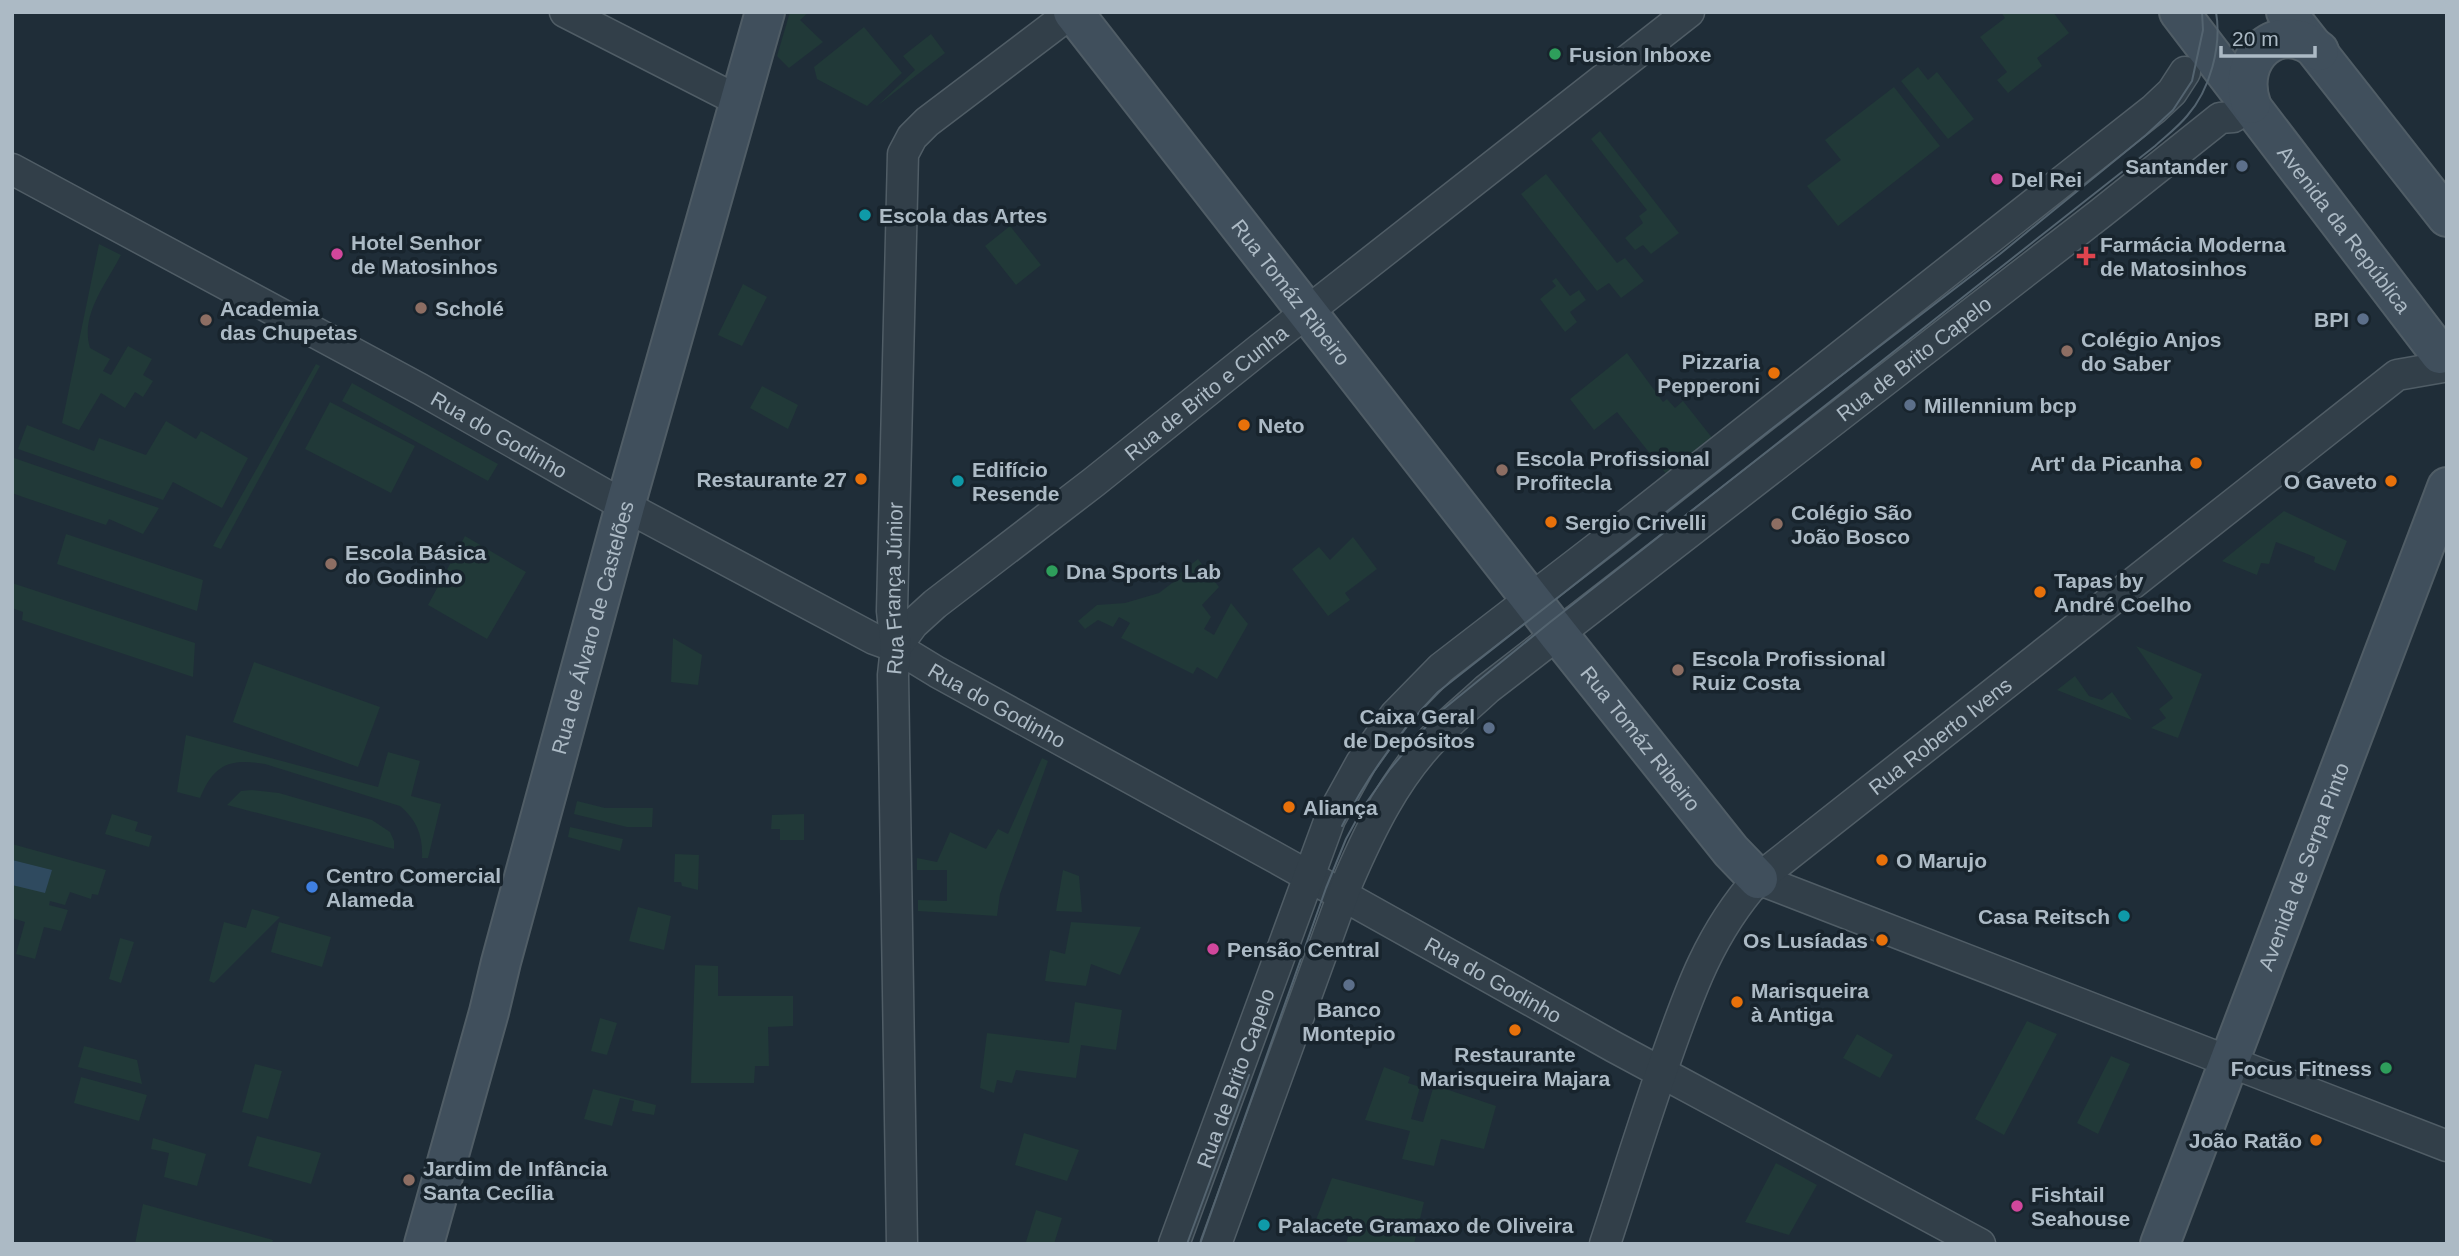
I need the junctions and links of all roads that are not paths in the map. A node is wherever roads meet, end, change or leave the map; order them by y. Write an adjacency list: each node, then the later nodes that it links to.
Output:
1 (565, 12): 10 (street)
2 (765, 12): 10 (street, Rua de Álvaro de Castelões)
3 (1072, 12): 14 (street, Rua Tomáz Ribeiro); 21 (street, Rua França Júnior)
4 (1689, 12): 14 (street, Rua de Brito e Cunha)
5 (2179, 12): 11 (street, Avenida da República)
6 (2291, 14): 7 (street); 8 (street)
7 (2261, 50): 8 (street); 11 (street)
8 (2319, 51): 13 (street)
9 (2185, 72): 19 (street, Rua de Brito Capelo)
10 (739, 101): 18 (street, Rua de Álvaro de Castelões)
11 (2251, 104): 16 (street, Avenida da República); 20 (street, Rua de Brito Capelo)
12 (12, 169): 18 (street, Rua do Godinho)
13 (2447, 217)
14 (1308, 313): 19 (street, Rua Tomáz Ribeiro); 21 (street, Rua de Brito e Cunha)
15 (2447, 317): 16 (street)
16 (2443, 365): 23 (street, Rua Roberto Ivens)
17 (2447, 487): 27 (street, Avenida de Serpa Pinto)
18 (625, 506): 21 (street, Rua do Godinho); 30 (street, Rua de Álvaro de Castelões)
19 (1529, 601): 20 (street, Rua Tomáz Ribeiro); 22 (street, Rua de Brito Capelo)
20 (1556, 636): 23 (street, Rua Tomáz Ribeiro); 24 (street, Rua de Brito Capelo)
21 (895, 647): 22 (street, Rua do Godinho); 31 (street, Rua França Júnior)
22 (1310, 870): 24 (street, Rua do Godinho); 25 (street, Rua de Brito Capelo)
23 (1758, 879): 27 (street, Rua Tomáz Ribeiro); 28 (street, Rua Roberto Ivens)
24 (1345, 889): 26 (street, Rua de Brito Capelo); 28 (street, Rua do Godinho)
25 (1294, 912): 26 (street); 32 (street, Rua de Brito Capelo)
26 (1330, 928): 33 (street, Rua de Brito Capelo)
27 (2229, 1062): 29 (street, Rua Tomáz Ribeiro); 36 (street, Avenida de Serpa Pinto)
28 (1662, 1072): 34 (street, Rua Roberto Ivens); 35 (street, Rua do Godinho)
29 (2447, 1146)
30 (424, 1244)
31 (902, 1244)
32 (1174, 1244)
33 (1216, 1244)
34 (1605, 1244)
35 (1980, 1244)
36 (2160, 1244)

